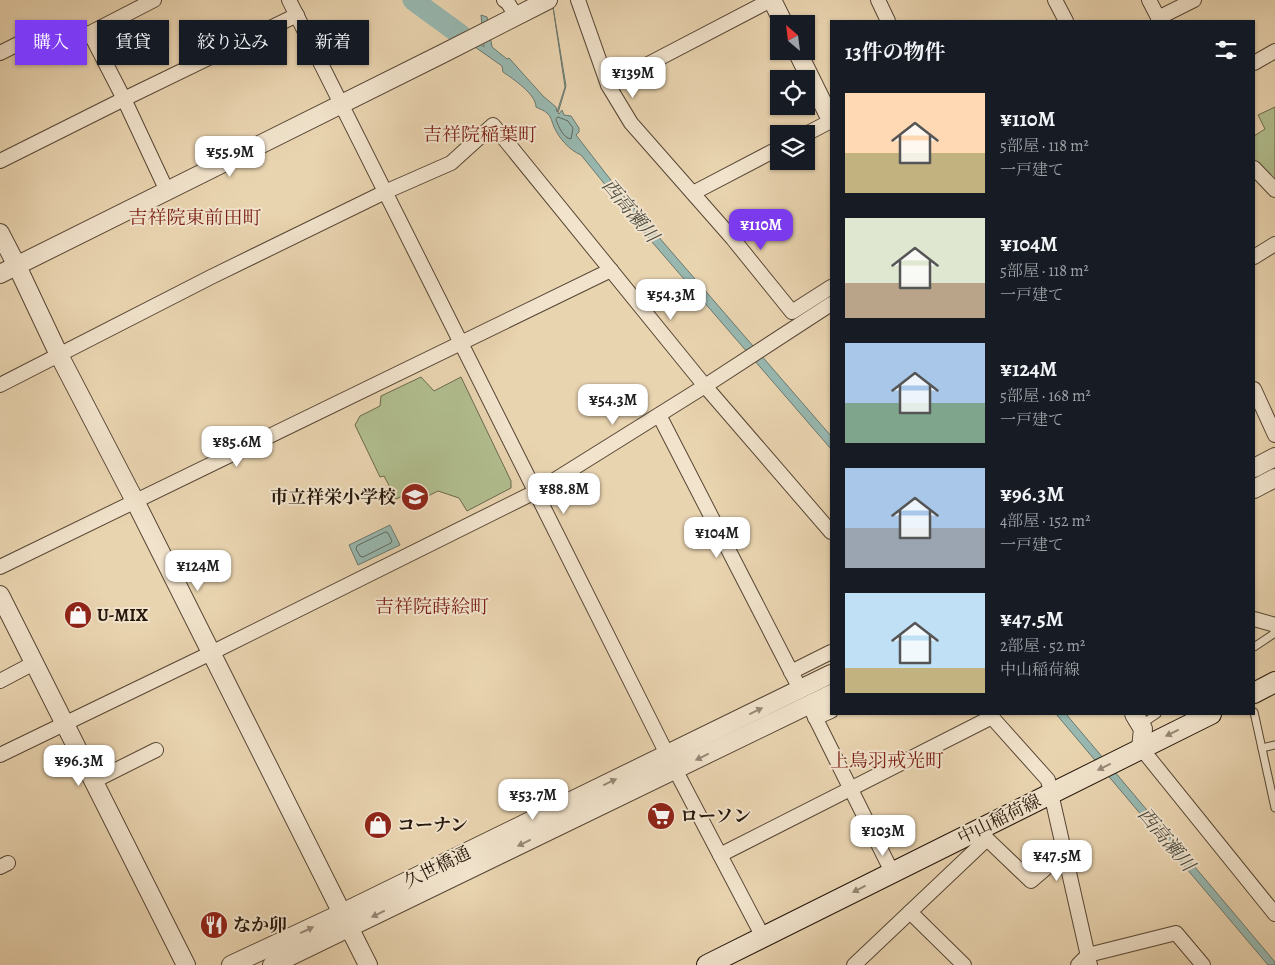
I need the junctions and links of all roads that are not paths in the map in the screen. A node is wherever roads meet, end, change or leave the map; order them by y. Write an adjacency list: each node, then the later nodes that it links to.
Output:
1 (154, 0): 17 (street)
2 (289, 0): 11 (street)
3 (504, 0): 13 (street)
4 (548, 0): 13 (street)
5 (578, 0): 22 (street)
6 (772, 0): 12 (street); 22 (street)
7 (878, 0): 14 (street)
8 (1055, 0): 15 (street)
9 (1149, 0): 16 (street)
10 (1194, 0): 16 (street)
11 (297, 15): 23 (street); 24 (street)
12 (780, 15)
13 (516, 16): 24 (street)
14 (888, 20)
15 (1065, 20)
16 (1159, 20)
17 (90, 33): 19 (street); 23 (street)
18 (1275, 51): 21 (street)
19 (0, 53)
20 (801, 60): 25 (street)
21 (1255, 62)
22 (608, 86): 34 (street)
23 (124, 98): 29 (street); 32 (street)
24 (342, 104): 32 (street); 33 (street)
25 (830, 118)
26 (830, 121): 27 (street)
27 (815, 129)
28 (770, 153): 34 (street)
29 (0, 161)
30 (1255, 169): 31 (street)
31 (1275, 190)
32 (167, 191): 38 (street)
33 (385, 192): 39 (street); 43 (street); 44 (street)
34 (693, 194): 41 (street)
35 (0, 233): 38 (street)
36 (1275, 244): 37 (street)
37 (1255, 256)
38 (17, 266): 40 (street); 44 (street)
39 (610, 270): 43 (street); 46 (street)
40 (0, 274)
41 (830, 288)
42 (830, 305): 46 (street)
43 (461, 343): 54 (street); 55 (street)
44 (59, 355): 45 (street); 55 (street)
45 (0, 386)
46 (705, 386): 48 (street); 56 (street)
47 (1255, 392): 49 (street)
48 (659, 415): 54 (street); 66 (street)
49 (1275, 435)
50 (1275, 457): 51 (street)
51 (1255, 467)
52 (1275, 478): 53 (street)
53 (1255, 488)
54 (537, 491): 64 (street); 85 (street)
55 (135, 501): 57 (street); 64 (street)
56 (830, 531)
57 (0, 567)
58 (0, 595): 65 (street)
59 (1255, 619): 60 (street)
60 (1275, 626)
61 (1275, 633): 62 (lane)
62 (1255, 646)
63 (830, 652): 66 (street)
64 (211, 653): 79 (street); 96 (street)
65 (34, 663): 68 (street); 79 (street)
66 (791, 672): 72 (street)
67 (830, 675): 72 (street, 久世橋通)
68 (0, 681)
69 (1275, 682): 70 (main road)
70 (1255, 692)
71 (830, 694): 72 (street, 久世橋通)
72 (808, 704): 73 (street); 85 (street, 久世橋通); 87 (street)
73 (830, 710)
74 (1134, 715): 80 (street)
75 (1156, 715): 80 (lane)
76 (1209, 715): 80 (main road, 中山稲荷線, one-way to 80)
77 (1255, 715): 82 (lane)
78 (990, 716): 87 (street); 88 (street)
79 (65, 723): 84 (street); 86 (street)
80 (1139, 743): 88 (main road, 中山稲荷線, one-way to 88); 95 (street)
81 (1275, 745): 82 (lane)
82 (1262, 748): 89 (lane)
83 (156, 750): 86 (street)
84 (0, 755)
85 (672, 762): 92 (street); 96 (street, 久世橋通)
86 (94, 781): 99 (street)
87 (851, 789): 92 (street); 93 (street)
88 (1052, 793): 90 (main road, 中山稲荷線); 91 (street)
89 (1275, 805)
90 (984, 834): 91 (street); 93 (main road, 中山稲荷線); 94 (street)
91 (1065, 852): 98 (street)
92 (720, 855): 97 (street)
93 (892, 872): 97 (main road, 中山稲荷線, one-way to 97)
94 (910, 912): 104 (street); 105 (street)
95 (1275, 914)
96 (346, 920): 100 (street, 久世橋通, one-way to 96); 101 (street, 久世橋通); 102 (street)
97 (763, 937): 103 (main road, 中山稲荷線)
98 (1085, 962): 106 (street)
99 (186, 965)
100 (231, 965)
101 (272, 965)
102 (368, 965)
103 (707, 965)
104 (854, 965)
105 (964, 965)
106 (1202, 965)

